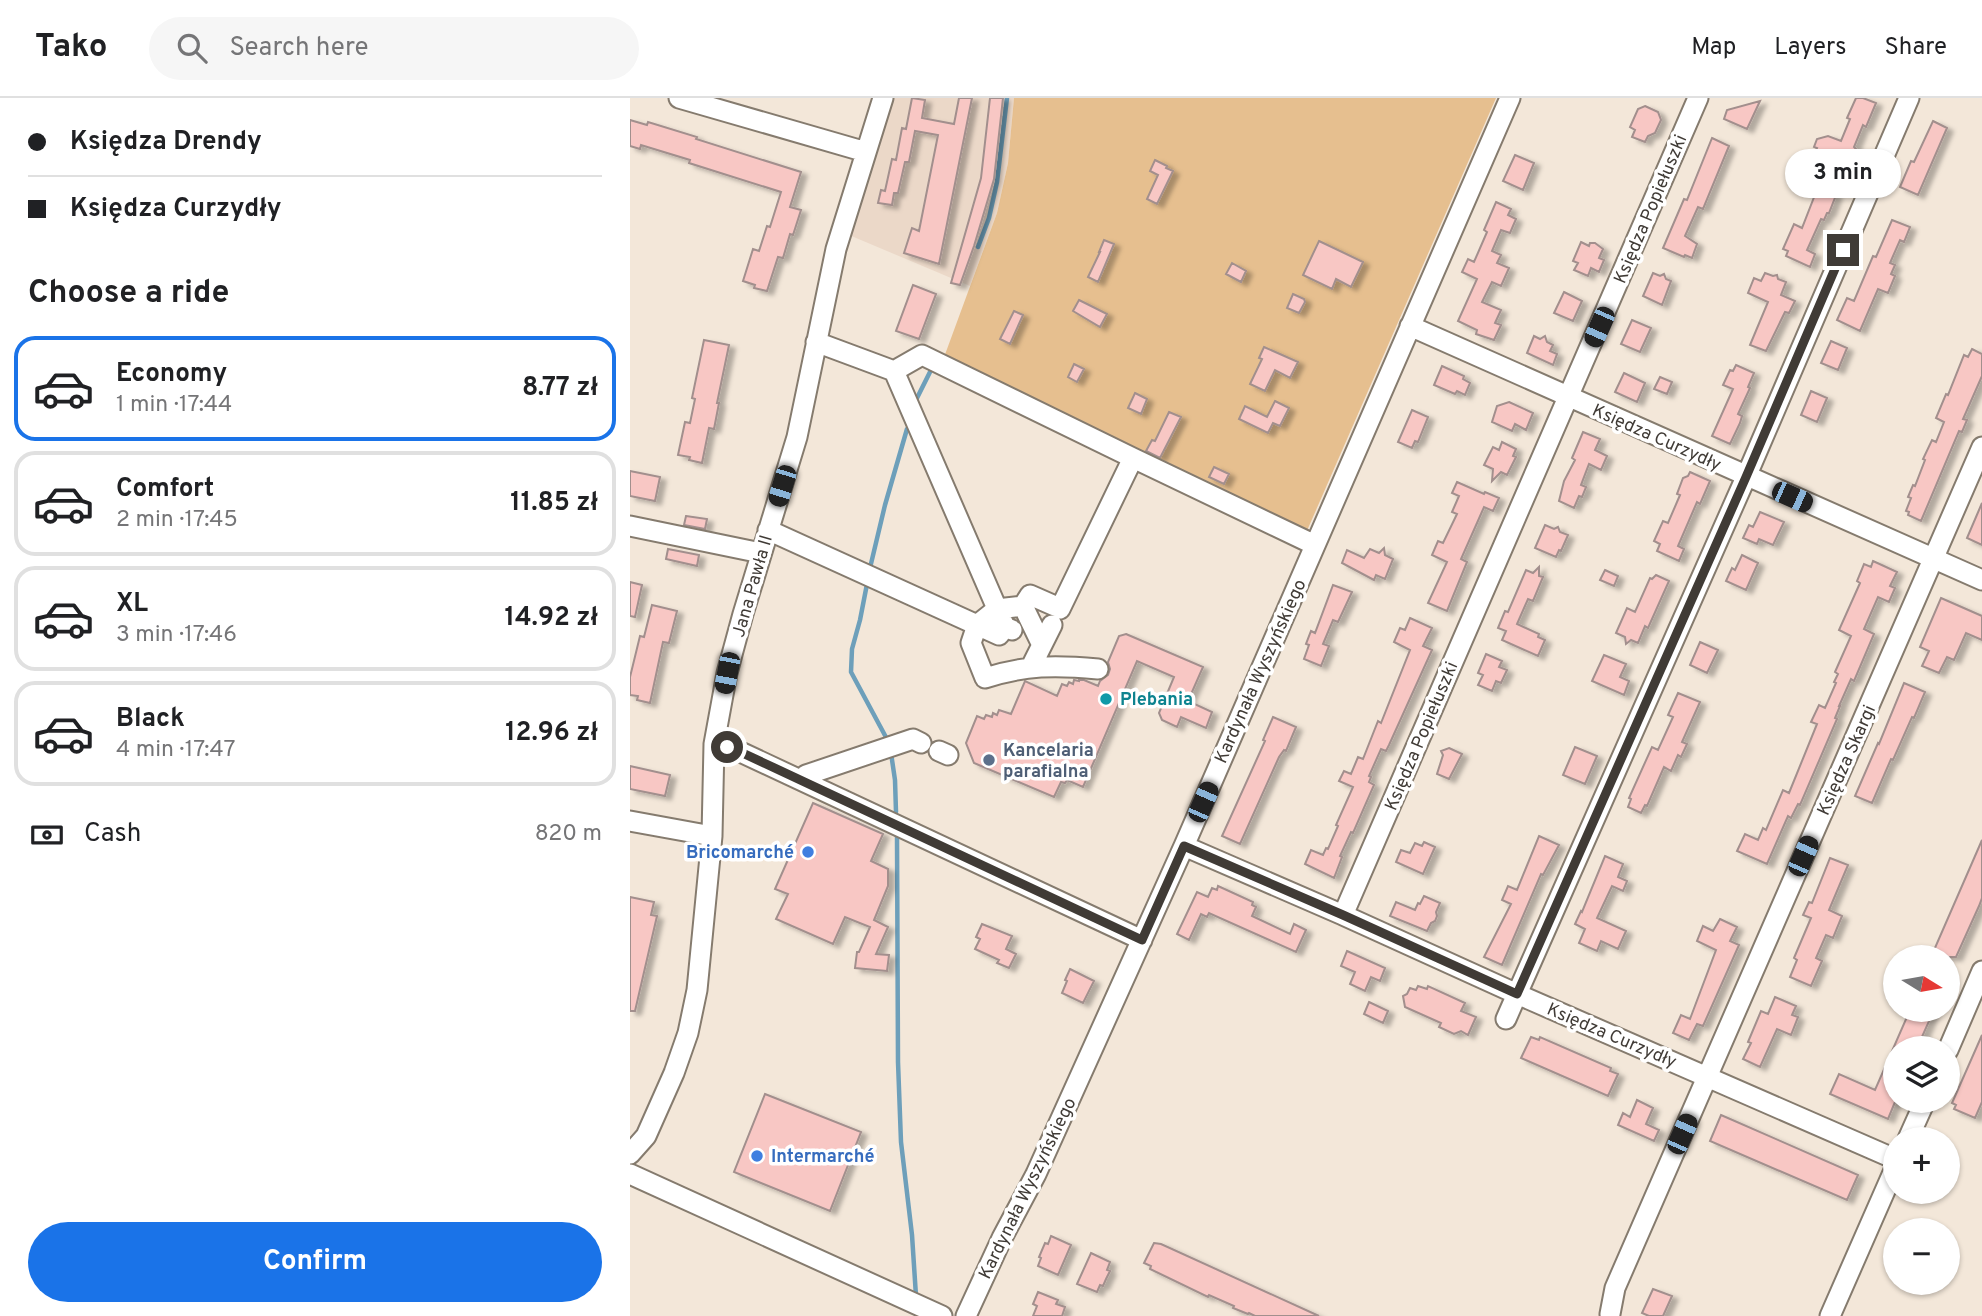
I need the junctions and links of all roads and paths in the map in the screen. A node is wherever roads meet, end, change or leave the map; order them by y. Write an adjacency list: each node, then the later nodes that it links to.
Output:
1 (679, 98): 6 (street)
2 (883, 98): 6 (street, Jana Pawła II)
3 (1510, 98): 7 (street, Kardynała Wyszyńskiego)
4 (1698, 98): 10 (street, Księdza Popiełuszki)
5 (1909, 98): 13 (street)
6 (866, 152): 8 (street, Jana Pawła II)
7 (1409, 326): 10 (street); 16 (street, Kardynała Wyszyńskiego)
8 (816, 342): 9 (street); 15 (street, Jana Pawła II)
9 (894, 371): 12 (street); 23 (street)
10 (1568, 397): 13 (street, Księdza Curzydły); 34 (street, Księdza Popiełuszki)
11 (1982, 447): 18 (street, Księdza Skargi)
12 (1133, 458): 16 (street); 21 (street)
13 (1746, 477): 18 (street, Księdza Curzydły); 37 (street)
14 (630, 526): 17 (street)
15 (768, 530): 17 (street, Jana Pawła II); 22 (street)
16 (1315, 545): 33 (street, Kardynała Wyszyńskiego)
17 (761, 553): 29 (street, Jana Pawła II)
18 (1933, 559): 19 (street); 40 (street, Księdza Skargi)
19 (1982, 580)
20 (1023, 606): 21 (street); 23 (street); 24 (street)
21 (1056, 613): 24 (street)
22 (977, 625): 23 (street); 27 (street)
23 (1008, 634): 25 (street); 27 (street)
24 (1042, 645): 25 (street)
25 (1031, 667): 26 (street); 27 (street)
26 (1098, 669)
27 (982, 683)
28 (920, 743): 30 (street)
29 (714, 744): 30 (street); 32 (street, Jana Pawła II)
30 (803, 781): 35 (street)
31 (630, 821): 32 (street)
32 (712, 836): 41 (street, Jana Pawła II)
33 (1184, 846): 34 (street); 35 (street, Kardynała Wyszyńskiego)
34 (1343, 915): 37 (street, Księdza Curzydły)
35 (1142, 940): 47 (street, Kardynała Wyszyńskiego)
36 (1982, 971): 39 (street)
37 (1517, 994): 38 (street); 40 (street, Księdza Curzydły)
38 (1506, 1019)
39 (1954, 1036)
40 (1707, 1076): 42 (street); 45 (street, Księdza Skargi)
41 (630, 1154)
42 (1883, 1154)
43 (630, 1174): 46 (street)
44 (1883, 1195): 48 (street)
45 (1610, 1314)
46 (942, 1316)
47 (966, 1316)
48 (1830, 1316)

